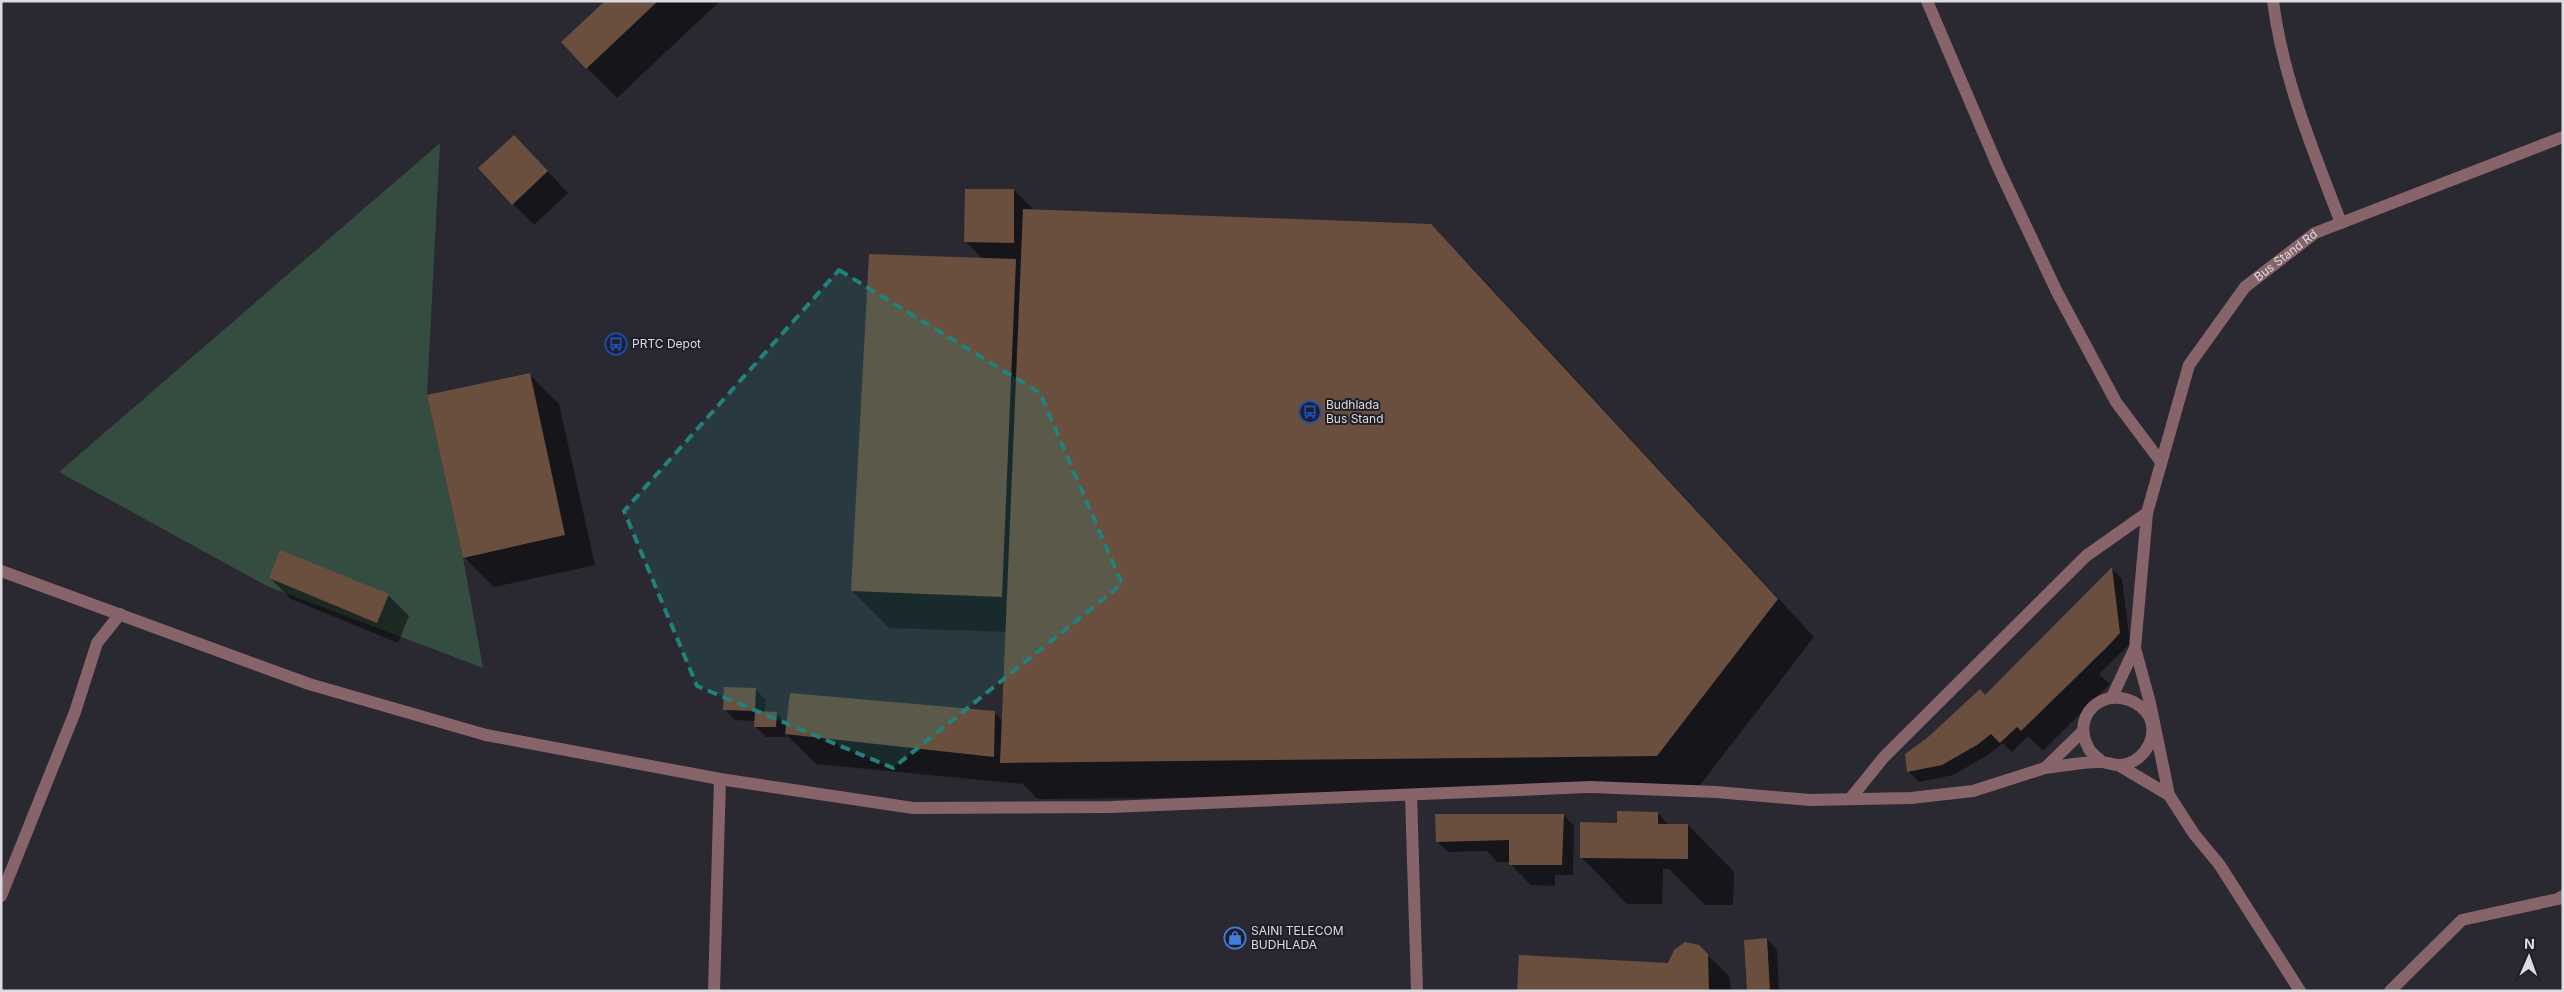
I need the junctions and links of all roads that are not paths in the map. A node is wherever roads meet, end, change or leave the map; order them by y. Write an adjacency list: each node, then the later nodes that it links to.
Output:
1 (1927, 1): 5 (street)
2 (2273, 1): 4 (street)
3 (2563, 137): 4 (street, Bus Stand Rd)
4 (2341, 223): 5 (street, Bus Stand Rd)
5 (2161, 462): 6 (street, Bus Stand Rd)
6 (2147, 513): 9 (street, Bus Stand Rd); 19 (street)
7 (1, 571): 8 (street)
8 (120, 614): 16 (street); 20 (street)
9 (2135, 648): 10 (street); 11 (street)
10 (2112, 697): 11 (street); 12 (street)
11 (2152, 724): 14 (street); 18 (street)
12 (2083, 731): 13 (street); 15 (street)
13 (2101, 761): 14 (street); 15 (street)
14 (2120, 766): 18 (street)
15 (2045, 768): 19 (street)
16 (720, 779): 17 (street); 22 (street)
17 (1412, 795): 19 (street); 23 (street)
18 (2168, 796): 24 (street)
19 (1850, 800)
20 (1, 896)
21 (2563, 896): 25 (street)
22 (714, 991)
23 (1417, 991)
24 (2300, 991)
25 (2390, 991)

